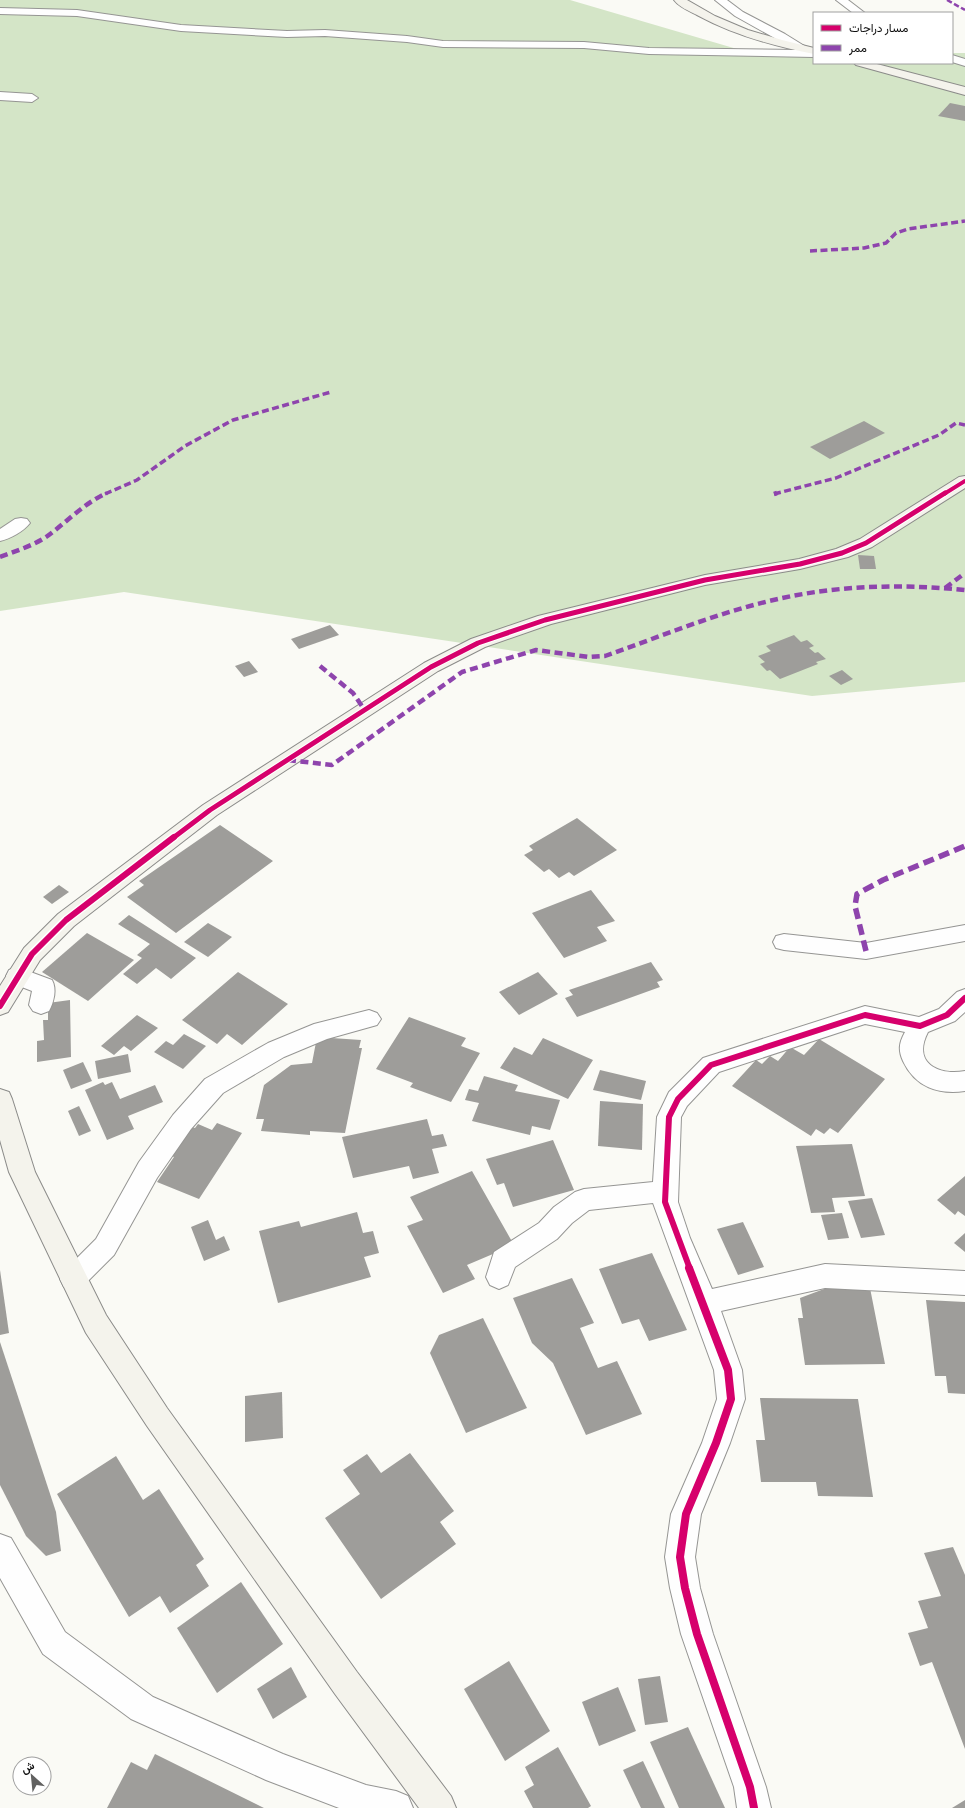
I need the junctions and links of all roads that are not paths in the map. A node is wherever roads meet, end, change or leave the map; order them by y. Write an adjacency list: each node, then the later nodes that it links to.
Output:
1 (679, 0): 8 (street)
2 (720, 0): 8 (street)
3 (841, 0): 6 (street)
4 (77, 3): 7 (street)
5 (0, 11): 7 (street)
6 (859, 12)
7 (107, 17): 10 (street)
8 (802, 49): 9 (street)
9 (813, 52)
10 (813, 52)
11 (953, 58): 12 (street)
12 (965, 63)
13 (864, 64): 14 (street)
14 (965, 91)
15 (0, 96): 16 (street)
16 (32, 98)
17 (965, 481): 22 (street)
18 (21, 523): 19 (street)
19 (0, 536)
20 (965, 933): 21 (street)
21 (784, 942)
22 (17, 976): 24 (street); 25 (street)
23 (965, 998): 27 (street)
24 (41, 1005)
25 (0, 1006)
26 (369, 1019): 32 (street)
27 (920, 1026): 28 (street); 30 (street)
28 (965, 1081)
29 (0, 1099): 32 (street)
30 (666, 1192): 31 (street); 34 (street)
31 (499, 1278)
32 (73, 1280): 37 (street)
33 (965, 1284): 34 (street)
34 (704, 1303): 38 (street)
35 (0, 1549): 36 (street)
36 (396, 1808)
37 (439, 1808)
38 (754, 1808)

